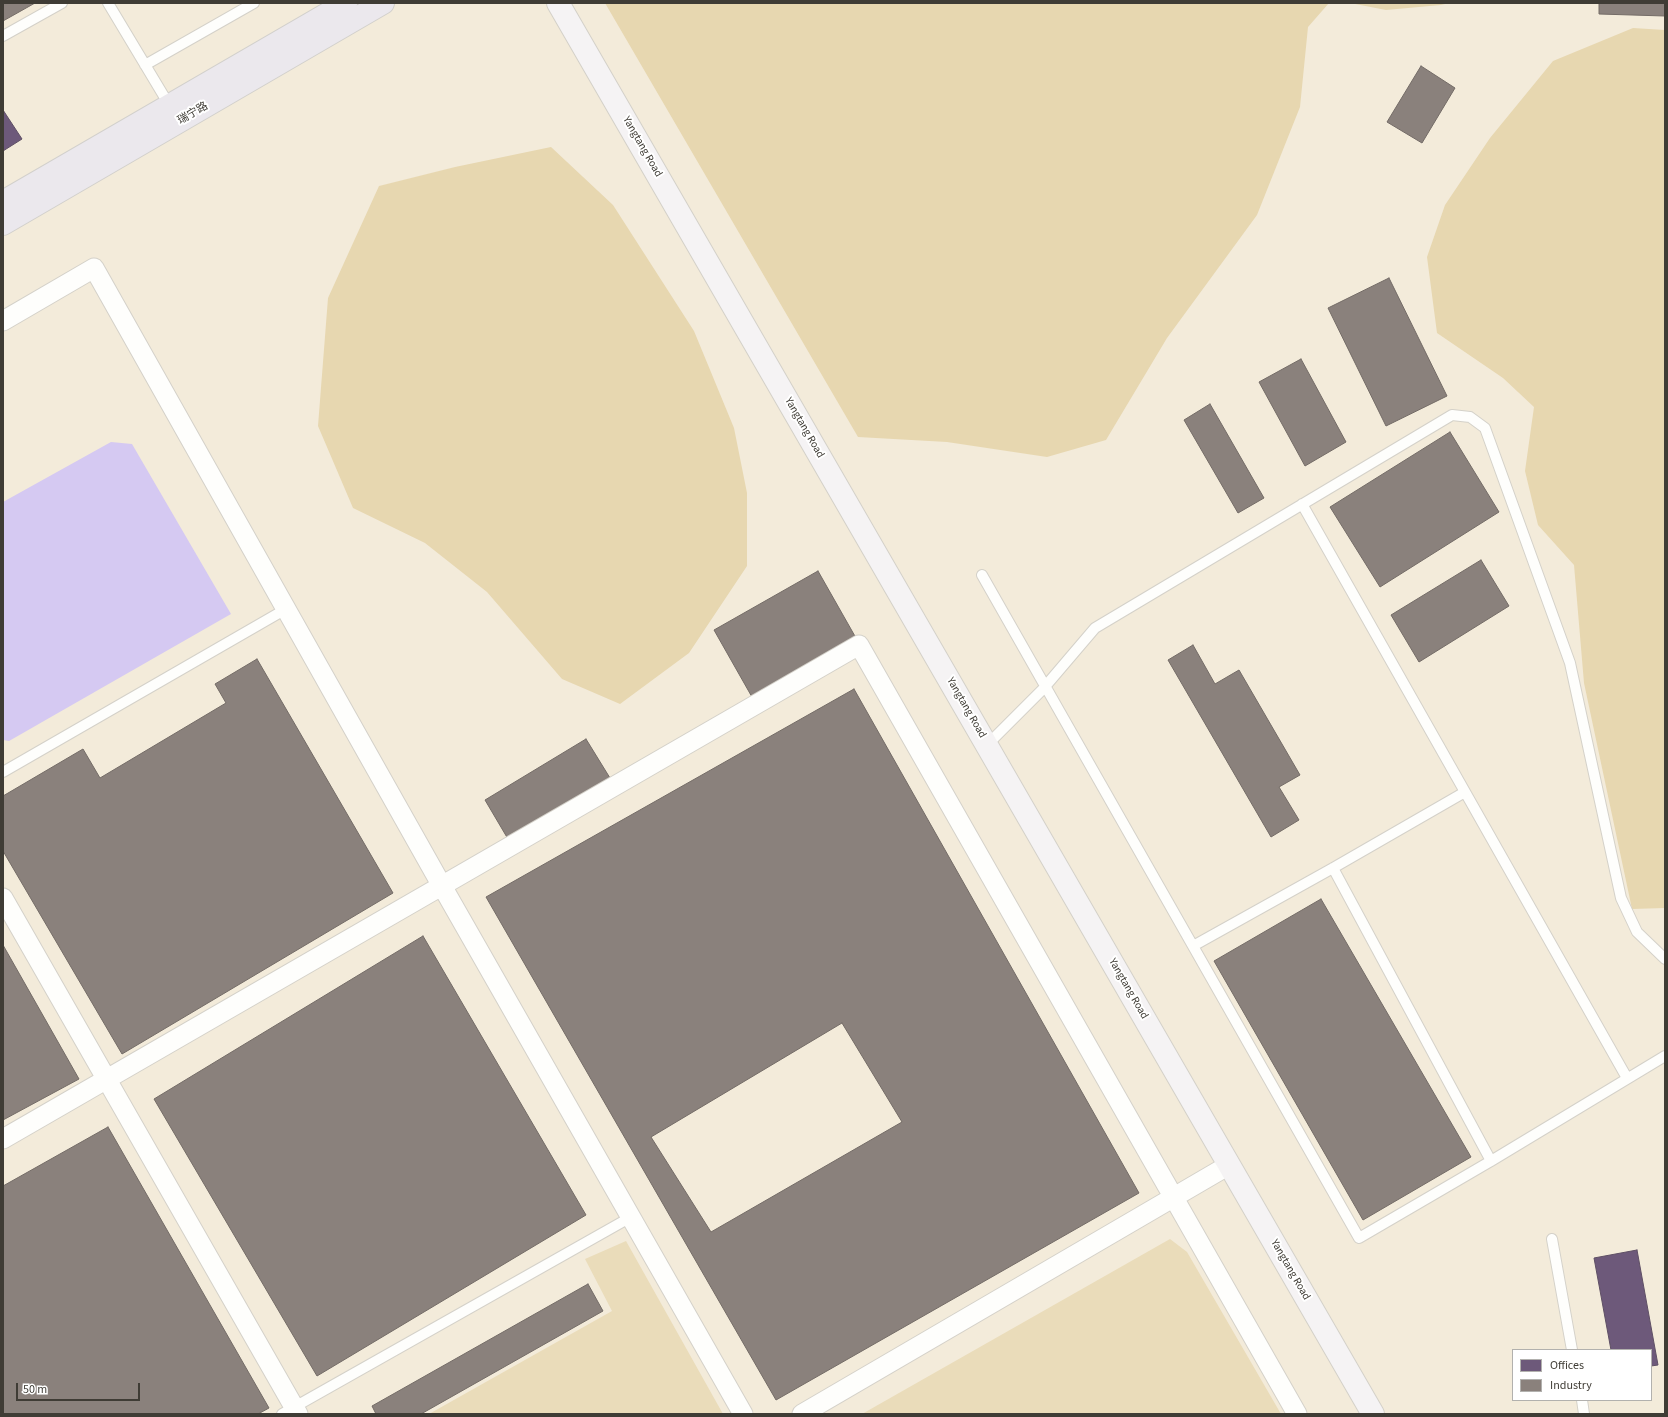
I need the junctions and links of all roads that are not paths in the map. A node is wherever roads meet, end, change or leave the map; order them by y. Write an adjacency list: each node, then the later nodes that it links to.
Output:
1 (62, 3): 7 (lane)
2 (108, 3): 8 (lane)
3 (254, 3): 8 (lane)
4 (346, 3): 9 (main road, 瑞宁路)
5 (383, 3): 9 (main road, 瑞宁路)
6 (558, 3): 17 (main road, Yangtang Road)
7 (3, 36)
8 (146, 65): 9 (lane)
9 (174, 114): 10 (main road, 瑞宁路); 11 (main road, 瑞宁路)
10 (3, 202)
11 (3, 224)
12 (3, 320): 15 (street)
13 (1302, 504): 16 (lane); 19 (lane); 24 (lane)
14 (982, 575): 16 (lane)
15 (286, 608): 18 (lane); 21 (street)
16 (1045, 686): 17 (lane); 23 (lane)
17 (987, 745): 30 (main road, Yangtang Road)
18 (3, 772)
19 (1465, 792): 20 (lane); 26 (lane)
20 (1333, 868): 23 (lane); 29 (lane)
21 (442, 886): 27 (street); 31 (street); 32 (street)
22 (3, 898): 27 (street)
23 (1193, 946): 29 (lane)
24 (1665, 959)
25 (1665, 1056): 26 (lane)
26 (1627, 1078): 29 (lane)
27 (106, 1079): 28 (street); 36 (street)
28 (3, 1139)
29 (1491, 1161)
30 (1229, 1165): 31 (street); 40 (main road, Yangtang Road)
31 (1174, 1197): 38 (street); 39 (street)
32 (631, 1217): 36 (lane); 37 (street)
33 (1552, 1240): 34 (lane)
34 (1572, 1349)
35 (1582, 1401): 41 (lane)
36 (291, 1412)
37 (743, 1414)
38 (802, 1414)
39 (1297, 1414)
40 (1373, 1414)
41 (1584, 1414)

